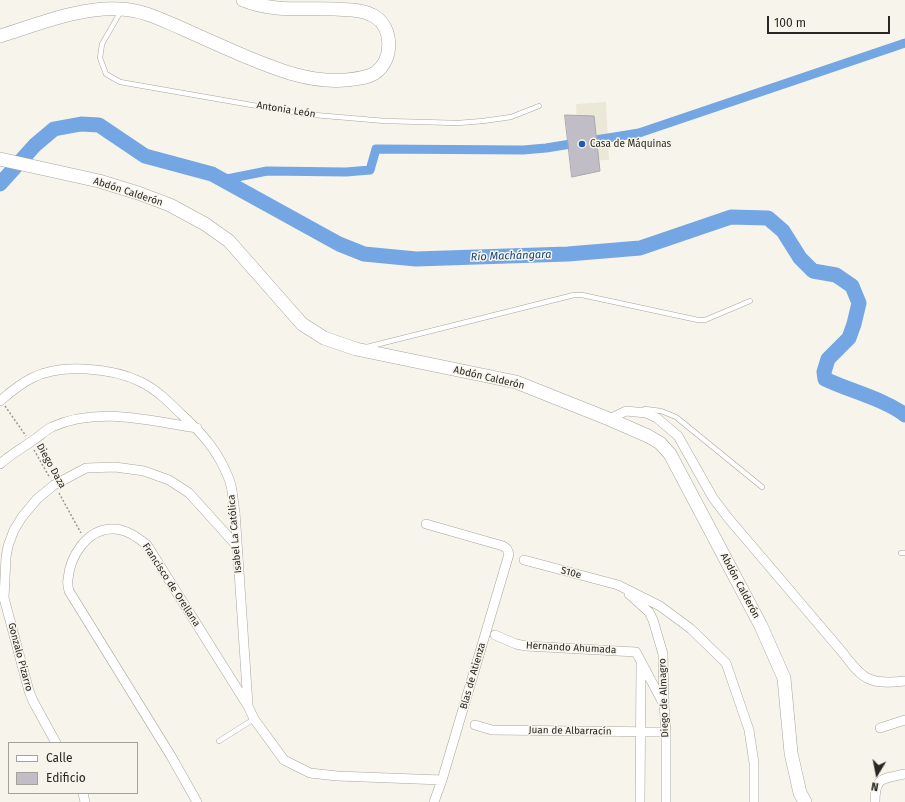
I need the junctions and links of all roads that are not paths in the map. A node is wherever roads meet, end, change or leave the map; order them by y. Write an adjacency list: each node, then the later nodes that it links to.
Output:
1 (243, 0): 2 (street)
2 (121, 9): 3 (street); 4 (lane, Antonia León)
3 (0, 36)
4 (539, 106)
5 (0, 159): 7 (street, Abdón Calderón)
6 (750, 301): 7 (lane)
7 (356, 349): 10 (street, Abdón Calderón)
8 (0, 400): 11 (street, Isabel La Católica)
9 (633, 411): 10 (street); 13 (lane); 20 (street)
10 (609, 419): 38 (street, Abdón Calderón)
11 (197, 428): 12 (street); 15 (street, Isabel La Católica)
12 (0, 464)
13 (762, 487)
14 (426, 524): 32 (street, Blas de Atienza)
15 (236, 545): 22 (street, Isabel La Católica); 30 (street, Gonzalo Pizarro)
16 (524, 560): 17 (street, S10e)
17 (618, 585): 21 (street, Diego de Almagro); 37 (street, S10e)
18 (495, 635): 19 (street, Hernando Ahumada)
19 (641, 664): 21 (street); 27 (street)
20 (905, 681)
21 (664, 704): 28 (street, Diego de Almagro)
22 (248, 706): 23 (street, Francisco de Orellana); 33 (street, Francisco de Orellana)
23 (254, 719): 29 (lane); 32 (street, Francisco de Orellana)
24 (905, 720): 26 (street)
25 (475, 725): 27 (street, Juan de Albarracín)
26 (880, 728)
27 (640, 732): 28 (street, Juan de Albarracín); 35 (street)
28 (666, 732): 36 (street, Diego de Almagro)
29 (219, 741)
30 (55, 742)
31 (905, 774): 39 (street)
32 (442, 780): 34 (street, Blas de Atienza)
33 (197, 802)
34 (434, 802)
35 (640, 802)
36 (666, 802)
37 (754, 802)
38 (805, 802)
39 (875, 802)

